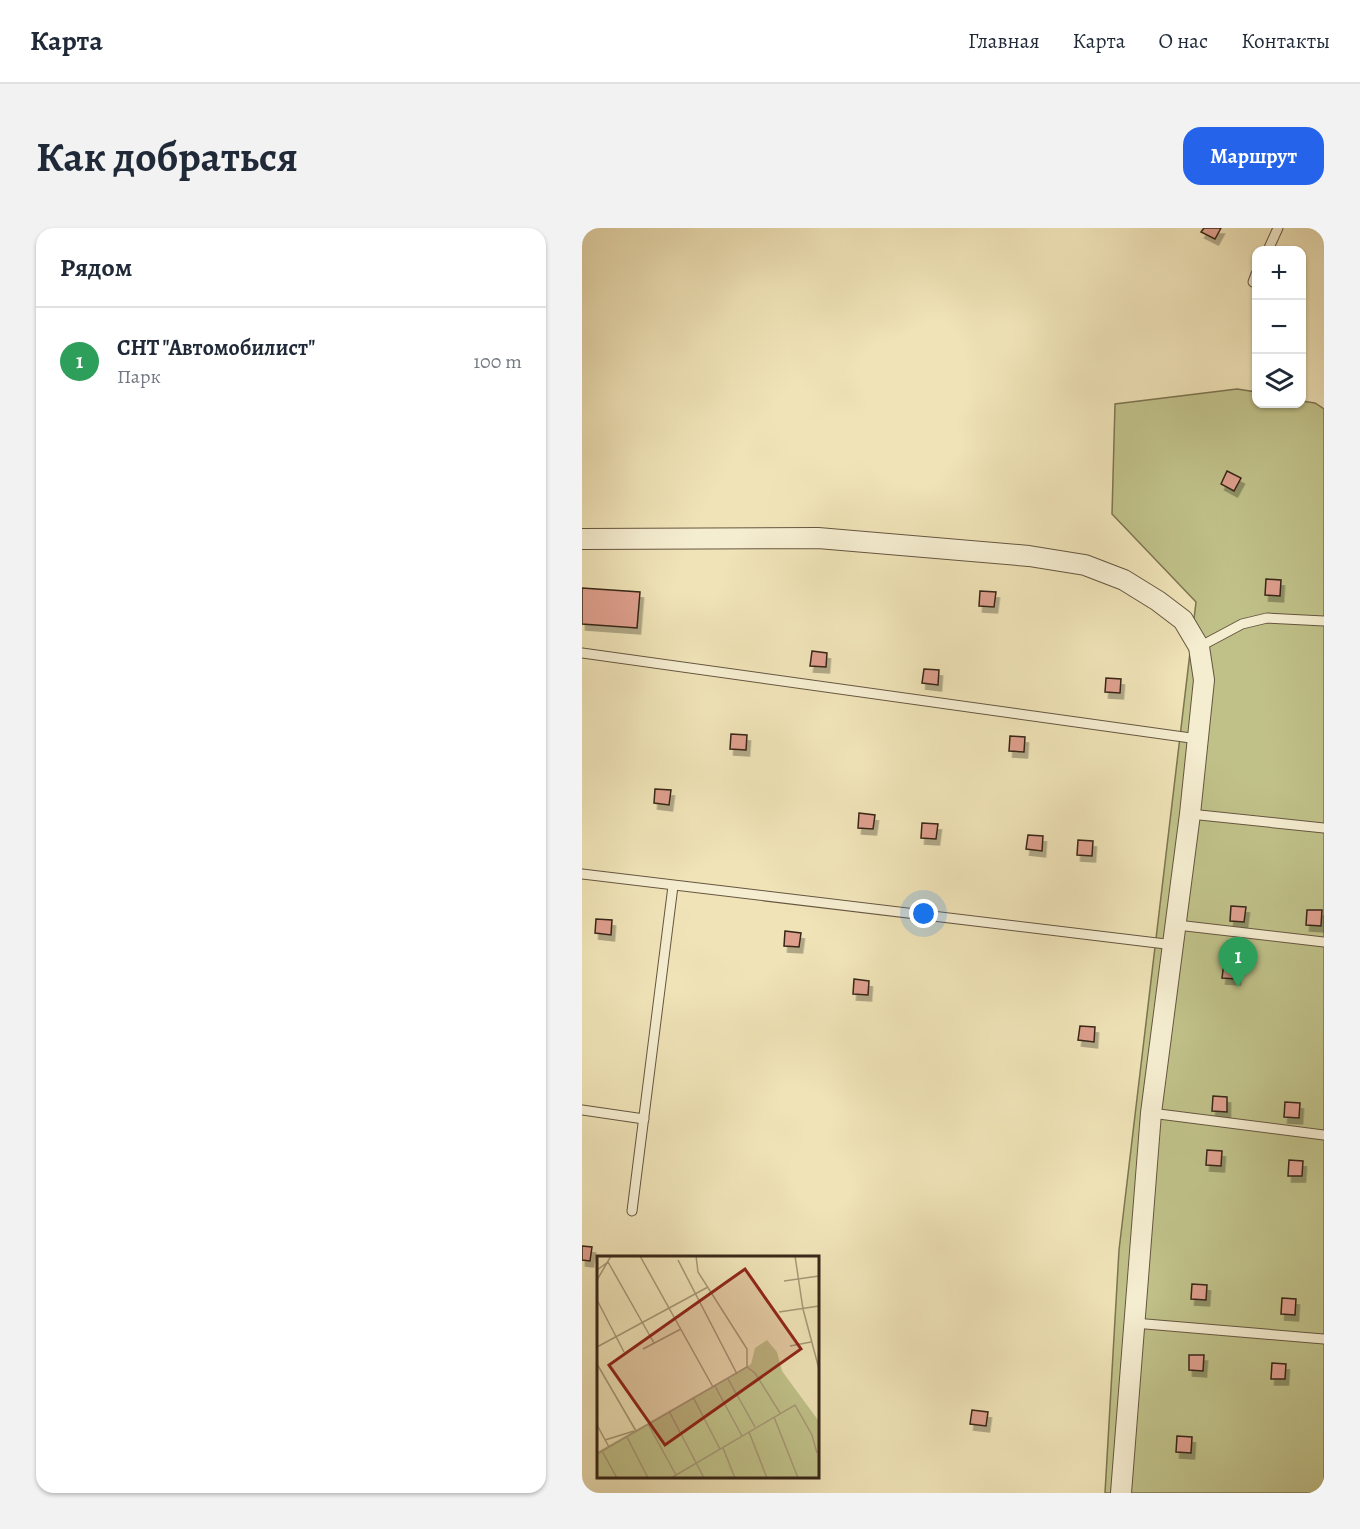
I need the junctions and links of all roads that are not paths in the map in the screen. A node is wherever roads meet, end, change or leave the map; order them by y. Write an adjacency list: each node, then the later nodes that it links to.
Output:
1 (1278, 228): 2 (lane)
2 (1270, 246)
3 (582, 539): 5 (street)
4 (1324, 621): 5 (lane)
5 (1199, 647): 7 (street)
6 (582, 652): 7 (lane)
7 (1198, 739): 8 (street)
8 (1190, 814): 9 (lane); 12 (street)
9 (1324, 828)
10 (582, 874): 11 (lane)
11 (673, 886): 12 (lane); 16 (lane)
12 (1176, 935): 13 (lane); 15 (street)
13 (1324, 942)
14 (582, 1110): 16 (lane)
15 (1151, 1113): 17 (lane); 19 (street)
16 (644, 1119): 18 (lane)
17 (1324, 1135)
18 (632, 1211)
19 (1134, 1323): 20 (lane); 21 (street)
20 (1324, 1339)
21 (1121, 1493)

